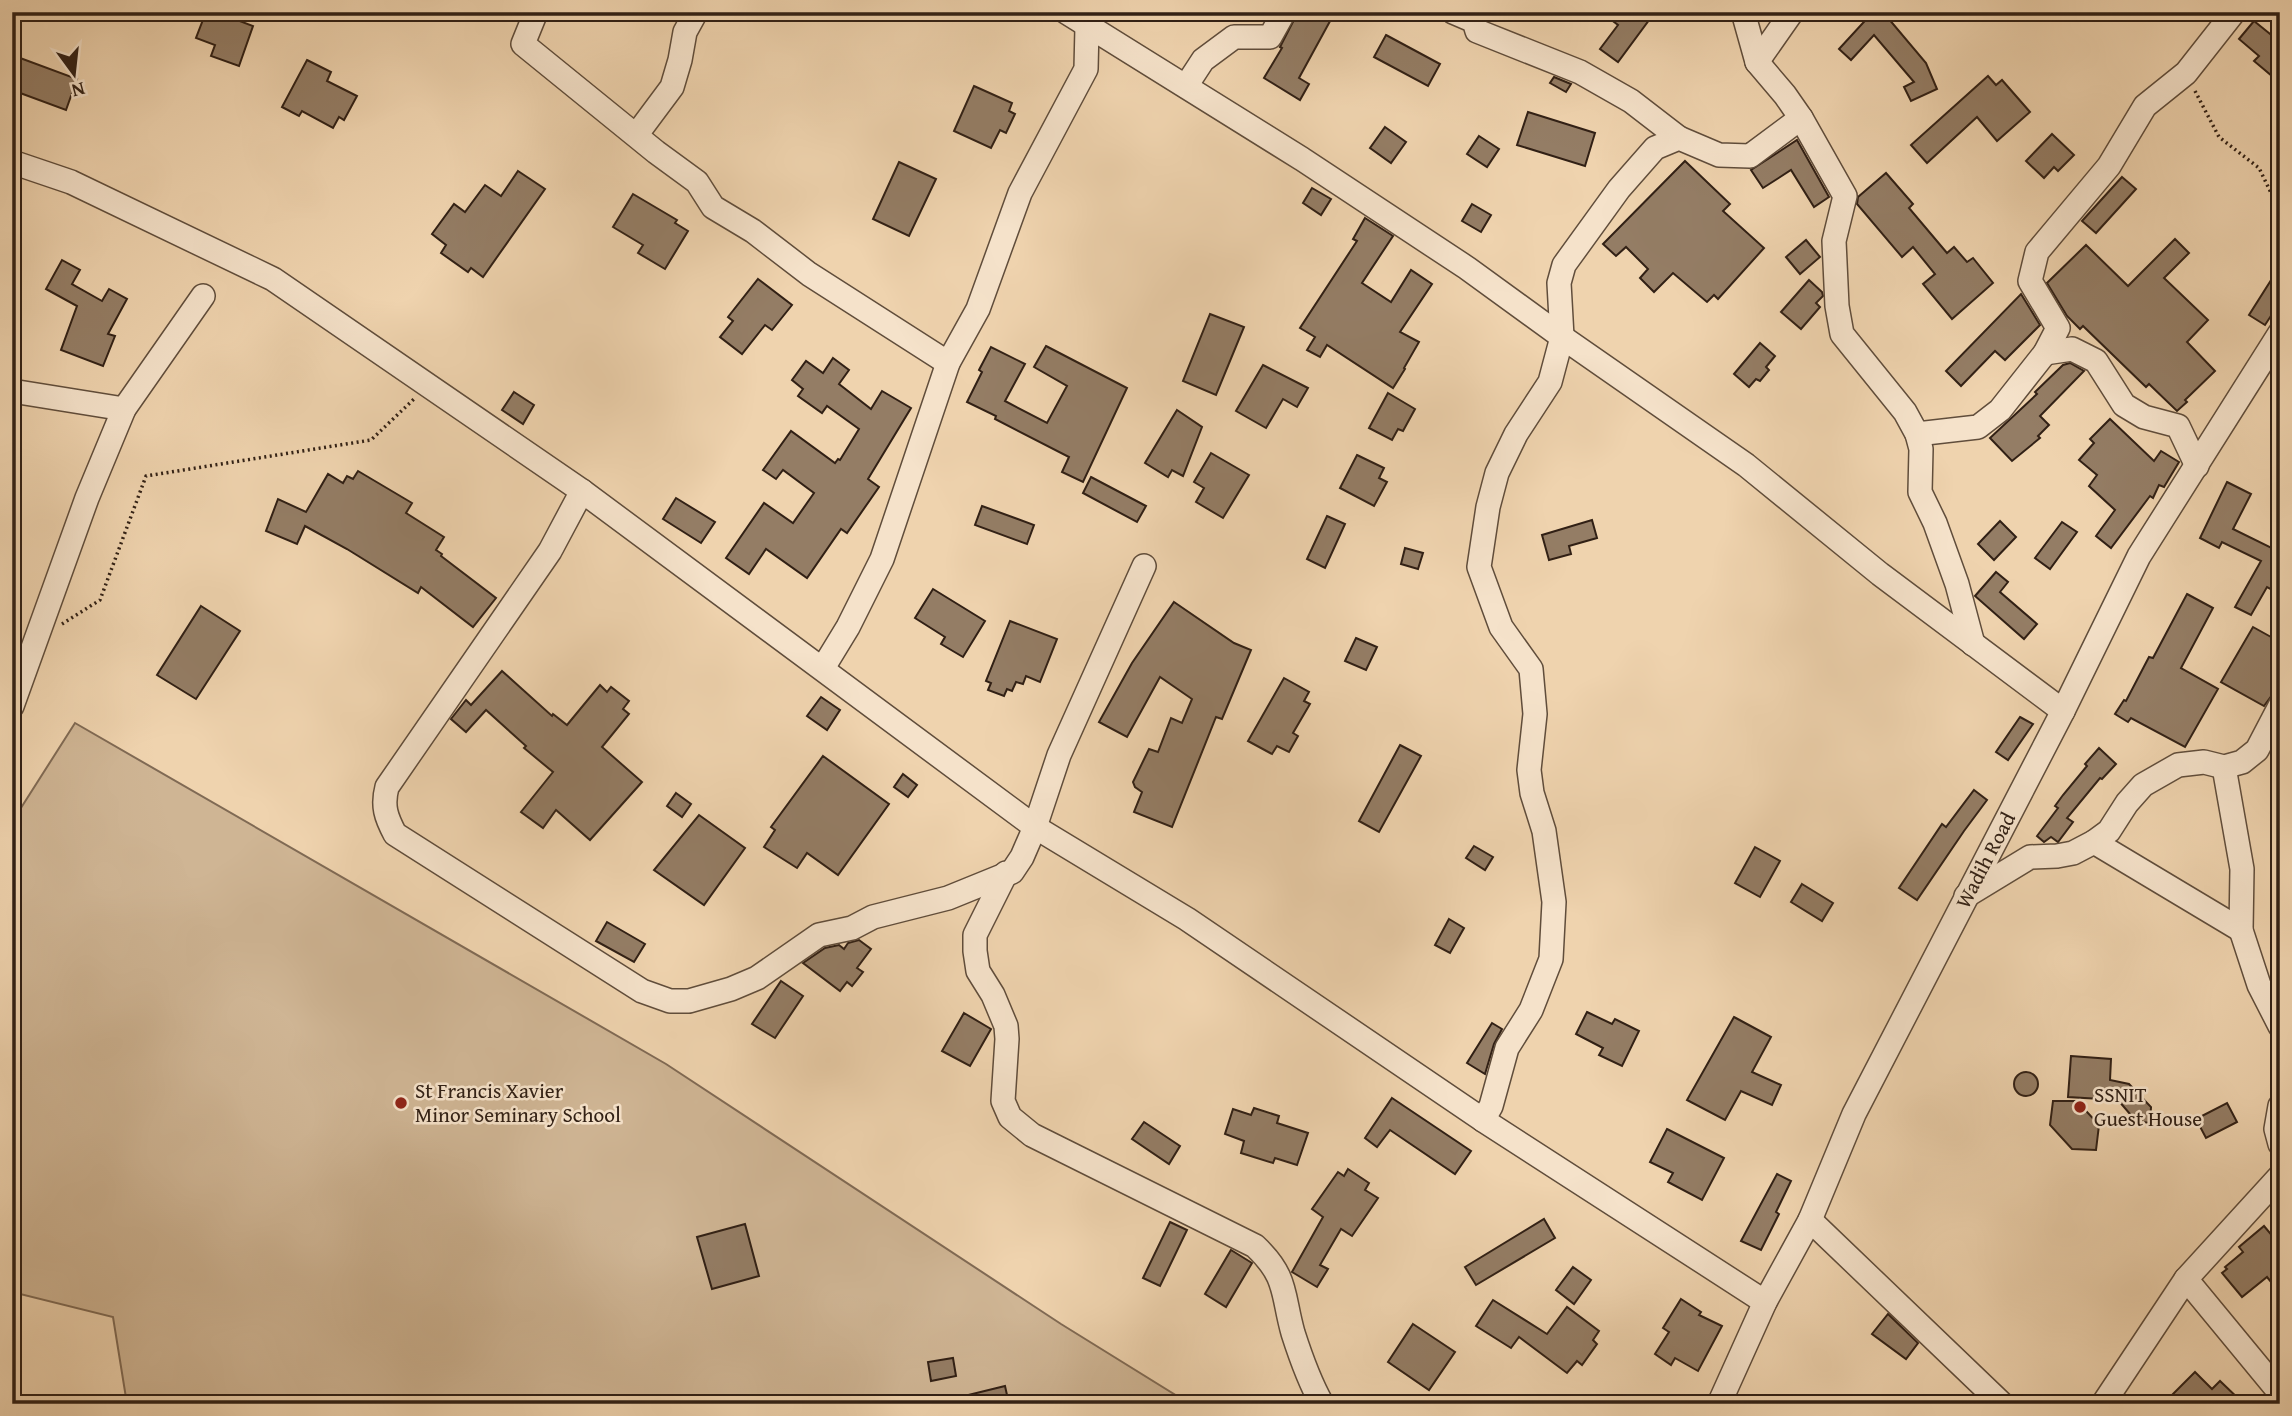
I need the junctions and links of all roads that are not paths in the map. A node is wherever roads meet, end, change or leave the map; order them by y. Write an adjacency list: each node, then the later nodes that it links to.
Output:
1 (536, 12): 13 (street)
2 (696, 12): 13 (street)
3 (1066, 12): 9 (street)
4 (1284, 12): 11 (street)
5 (1743, 12): 10 (street)
6 (1791, 12): 10 (street)
7 (2234, 12): 19 (street)
8 (1469, 15): 14 (street)
9 (1085, 19): 11 (street); 20 (street)
10 (1757, 62): 12 (street)
11 (1186, 86): 18 (street)
12 (1801, 118): 14 (street); 23 (street)
13 (637, 134): 20 (street)
14 (1679, 138): 18 (street)
15 (12, 162): 25 (street)
16 (203, 296): 22 (street)
17 (2280, 333): 24 (street, Wadih Road)
18 (1562, 337): 27 (street); 40 (street)
19 (2045, 353): 23 (street); 24 (street)
20 (948, 363): 28 (street)
21 (12, 391): 22 (street)
22 (124, 409): 29 (street)
23 (1917, 434): 27 (street)
24 (2197, 466): 31 (street, Wadih Road)
25 (582, 491): 28 (street); 35 (street)
26 (1144, 566): 33 (street)
27 (1973, 644): 31 (street)
28 (823, 668): 33 (street)
29 (12, 706)
30 (2280, 706): 32 (street)
31 (2063, 711): 36 (street, Wadih Road)
32 (2224, 767): 34 (street); 37 (street)
33 (1035, 827): 35 (street); 40 (street)
34 (2094, 842): 36 (street); 37 (street)
35 (1006, 873): 47 (street)
36 (1965, 897): 43 (street, Wadih Road)
37 (2241, 930): 38 (street)
38 (2280, 1026)
39 (2280, 1106): 41 (street)
40 (1483, 1120): 45 (street)
41 (2280, 1144)
42 (2280, 1176): 44 (street)
43 (1810, 1220): 45 (street, Wadih Road); 49 (street)
44 (2186, 1279): 46 (street); 50 (street)
45 (1766, 1303): 48 (street, Wadih Road)
46 (2280, 1393)
47 (1322, 1404)
48 (1719, 1404)
49 (2002, 1404)
50 (2103, 1404)

